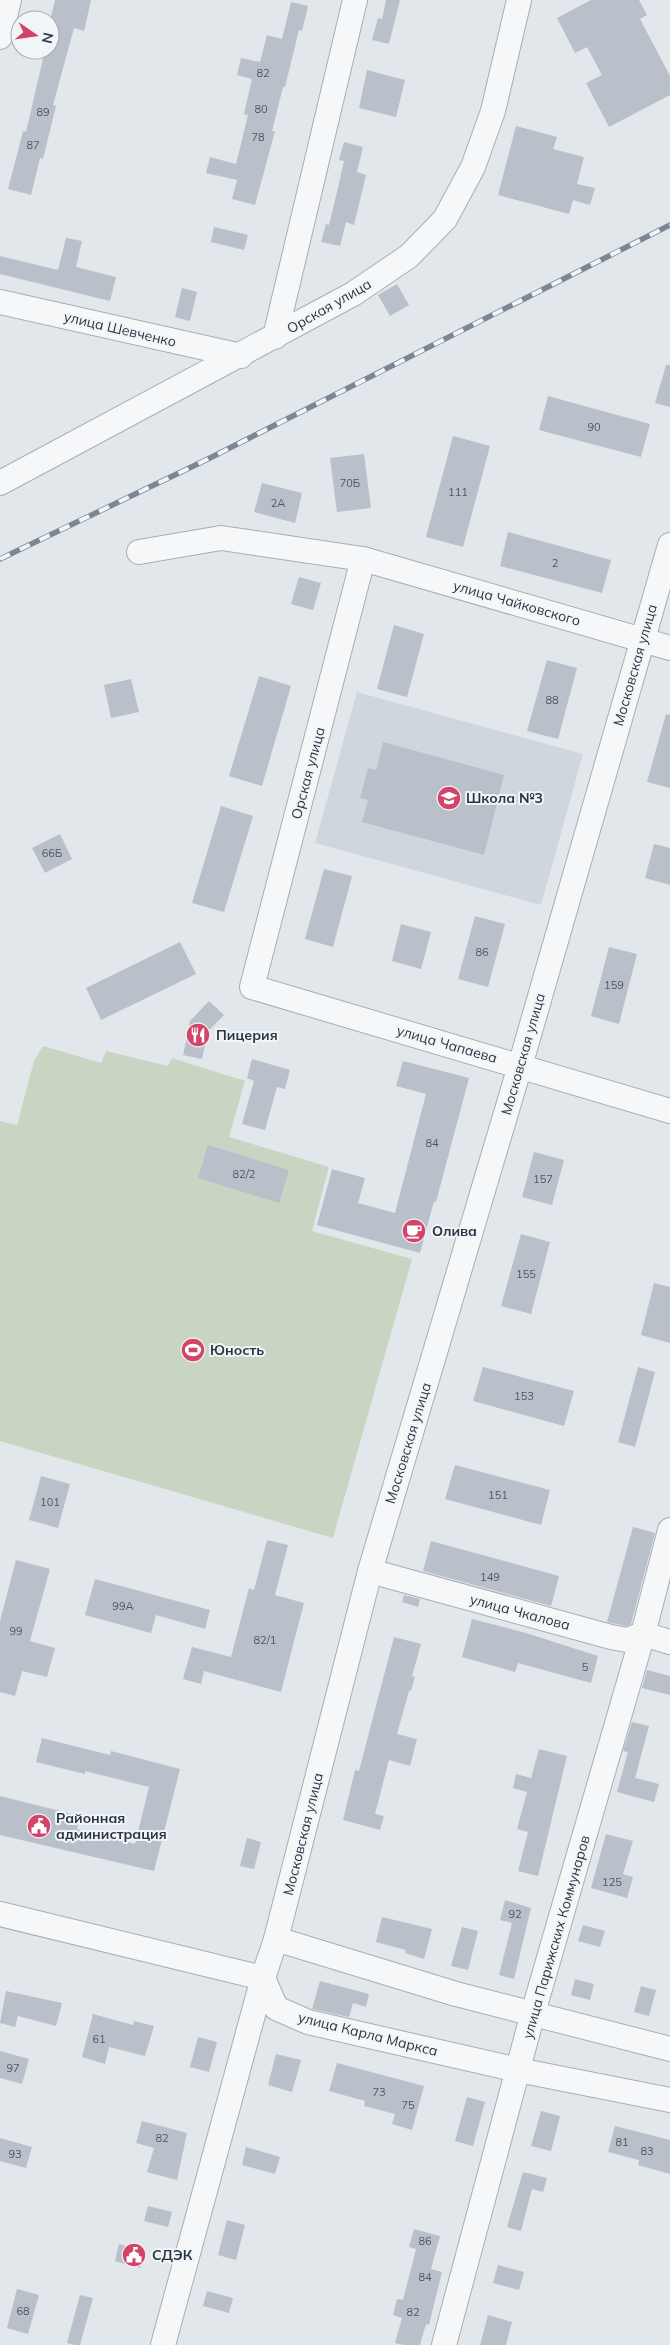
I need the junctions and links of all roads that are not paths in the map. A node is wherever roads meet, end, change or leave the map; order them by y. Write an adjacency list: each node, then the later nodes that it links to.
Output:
1 (9, 0): 4 (street)
2 (355, 0): 6 (street, Орская улица)
3 (519, 0): 6 (street, Орская улица)
4 (0, 37)
5 (0, 302): 7 (street, улица Шевченко)
6 (275, 337): 7 (street)
7 (241, 356): 8 (street)
8 (0, 483)
9 (670, 545): 12 (street, Московская улица)
10 (139, 552): 11 (street, улица Чайковского)
11 (364, 559): 12 (street, улица Чайковского); 14 (street, Орская улица)
12 (642, 640): 13 (street, улица Чайковского); 15 (street, Московская улица)
13 (670, 648)
14 (252, 987): 15 (street, улица Чапаева)
15 (520, 1066): 16 (street, улица Чапаева); 18 (street, Московская улица)
16 (670, 1111)
17 (670, 1530): 19 (street, улица Парижских Коммунаров)
18 (370, 1571): 20 (street, улица Чкалова); 23 (street, Московская улица)
19 (662, 1587): 20 (street, улица Парижских Коммунаров)
20 (643, 1634): 21 (street, улица Чкалова); 25 (street, улица Парижских Коммунаров)
21 (670, 1642)
22 (0, 1914): 24 (street)
23 (276, 1939): 24 (street, Московская улица); 25 (street)
24 (263, 1978): 27 (street, улица Карла Маркса); 29 (street, Московская улица)
25 (533, 2013): 26 (street); 27 (street, улица Парижских Коммунаров)
26 (670, 2050)
27 (518, 2070): 28 (street, улица Карла Маркса); 30 (street, улица Парижских Коммунаров)
28 (670, 2100)
29 (163, 2345)
30 (444, 2345)

